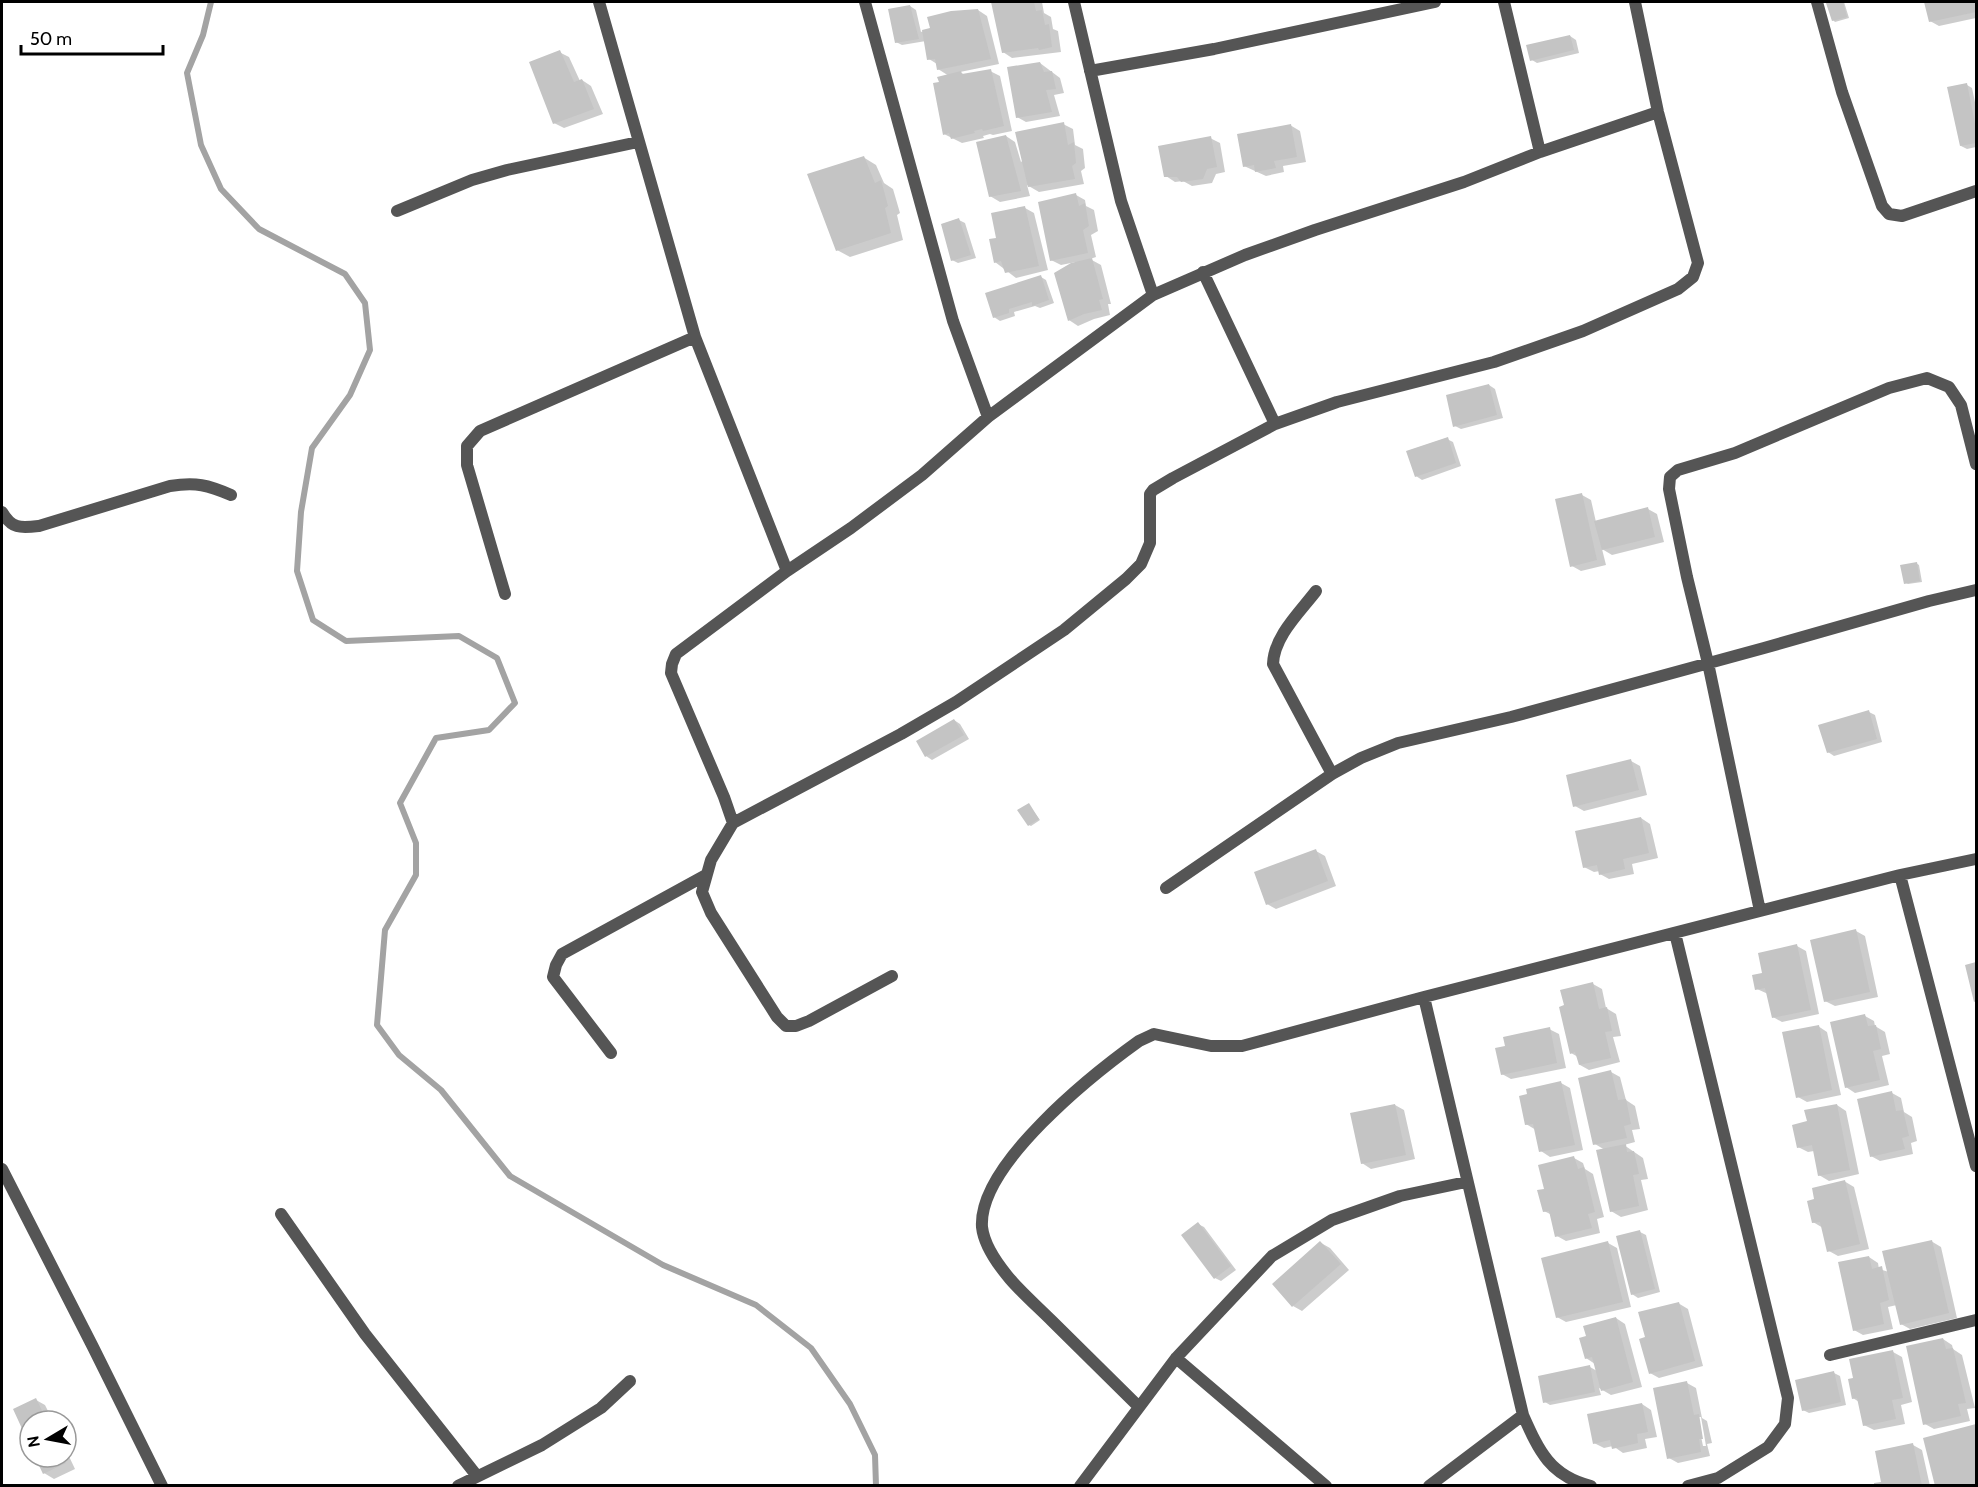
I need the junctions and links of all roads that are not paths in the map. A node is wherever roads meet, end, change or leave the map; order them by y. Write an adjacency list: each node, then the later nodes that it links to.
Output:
1 (599, 2): 10 (street)
2 (865, 2): 17 (street)
3 (1074, 2): 8 (street)
4 (1435, 2): 8 (street)
5 (1504, 2): 11 (street)
6 (1635, 2): 9 (street)
7 (1817, 2): 12 (street)
8 (1090, 71): 15 (street)
9 (1658, 112): 11 (street); 18 (street)
10 (638, 142): 13 (street); 16 (street)
11 (1540, 152): 14 (street)
12 (1977, 191)
13 (397, 211)
14 (1203, 272): 15 (street); 18 (street)
15 (1153, 295): 17 (street)
16 (695, 337): 22 (street); 25 (street)
17 (988, 417): 22 (street)
18 (1275, 423): 28 (street)
19 (1977, 464): 26 (street)
20 (231, 495): 21 (street)
21 (2, 512)
22 (787, 571): 28 (street)
23 (1316, 591): 27 (street)
24 (1977, 591): 26 (street)
25 (505, 594)
26 (1708, 663): 27 (street); 33 (street)
27 (1332, 774): 32 (street)
28 (733, 823): 30 (street)
29 (1977, 859): 31 (street)
30 (706, 875): 35 (street); 37 (street)
31 (1899, 875): 33 (street); 38 (street)
32 (1166, 888)
33 (1760, 911): 34 (street)
34 (1675, 933): 36 (street); 50 (street)
35 (892, 976)
36 (1424, 997): 41 (street); 47 (street)
37 (611, 1053)
38 (1973, 1139): 39 (street)
39 (1977, 1166)
40 (2, 1169): 51 (street)
41 (1466, 1182): 45 (street); 48 (street)
42 (281, 1214): 49 (street)
43 (1977, 1320): 44 (street)
44 (1830, 1355)
45 (1176, 1358): 47 (street); 54 (street)
46 (630, 1381): 49 (street)
47 (1139, 1407): 53 (street)
48 (1523, 1415): 55 (street); 56 (street)
49 (477, 1476): 52 (street)
50 (1719, 1482): 57 (street)
51 (162, 1485)
52 (458, 1485)
53 (1080, 1485)
54 (1326, 1485)
55 (1429, 1485)
56 (1591, 1485)
57 (1688, 1485)

